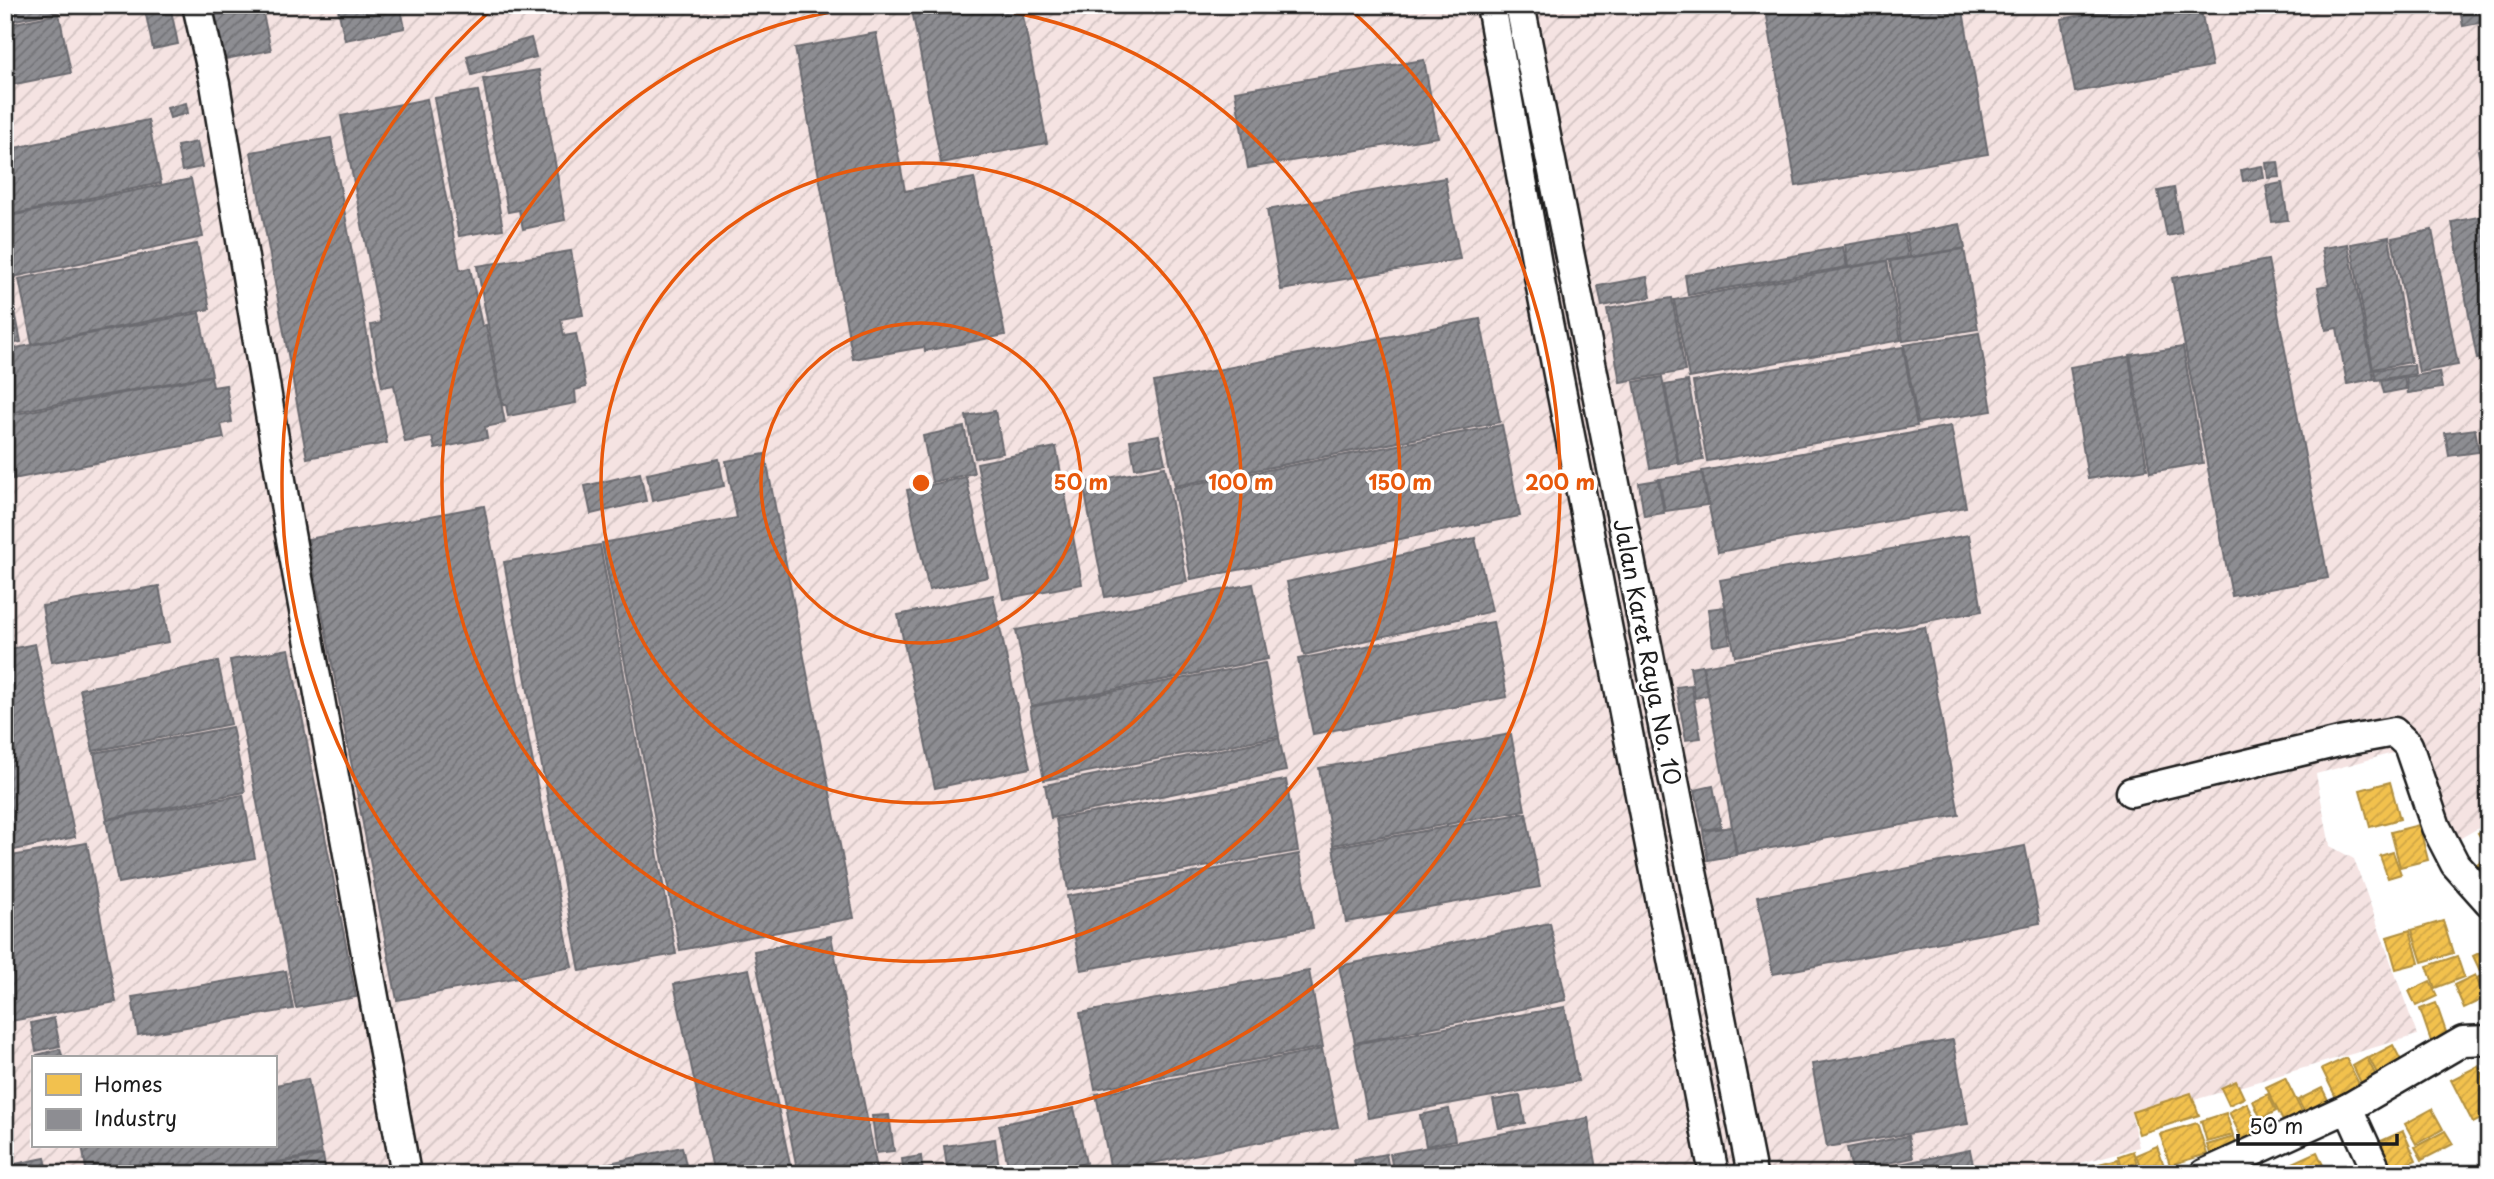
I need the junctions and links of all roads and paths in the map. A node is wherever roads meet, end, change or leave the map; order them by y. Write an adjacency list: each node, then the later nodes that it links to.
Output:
1 (197, 5): 8 (street)
2 (1492, 5): 9 (street, Jalan Karet Raya No. 10)
3 (1520, 5): 10 (street, Jalan Karet Raya No. 10)
4 (2131, 792): 5 (street)
5 (2489, 902)
6 (2489, 1040): 7 (street)
7 (2348, 1108): 11 (street); 12 (street)
8 (406, 1174)
9 (1714, 1174)
10 (1752, 1174)
11 (2204, 1174)
12 (2378, 1174)

